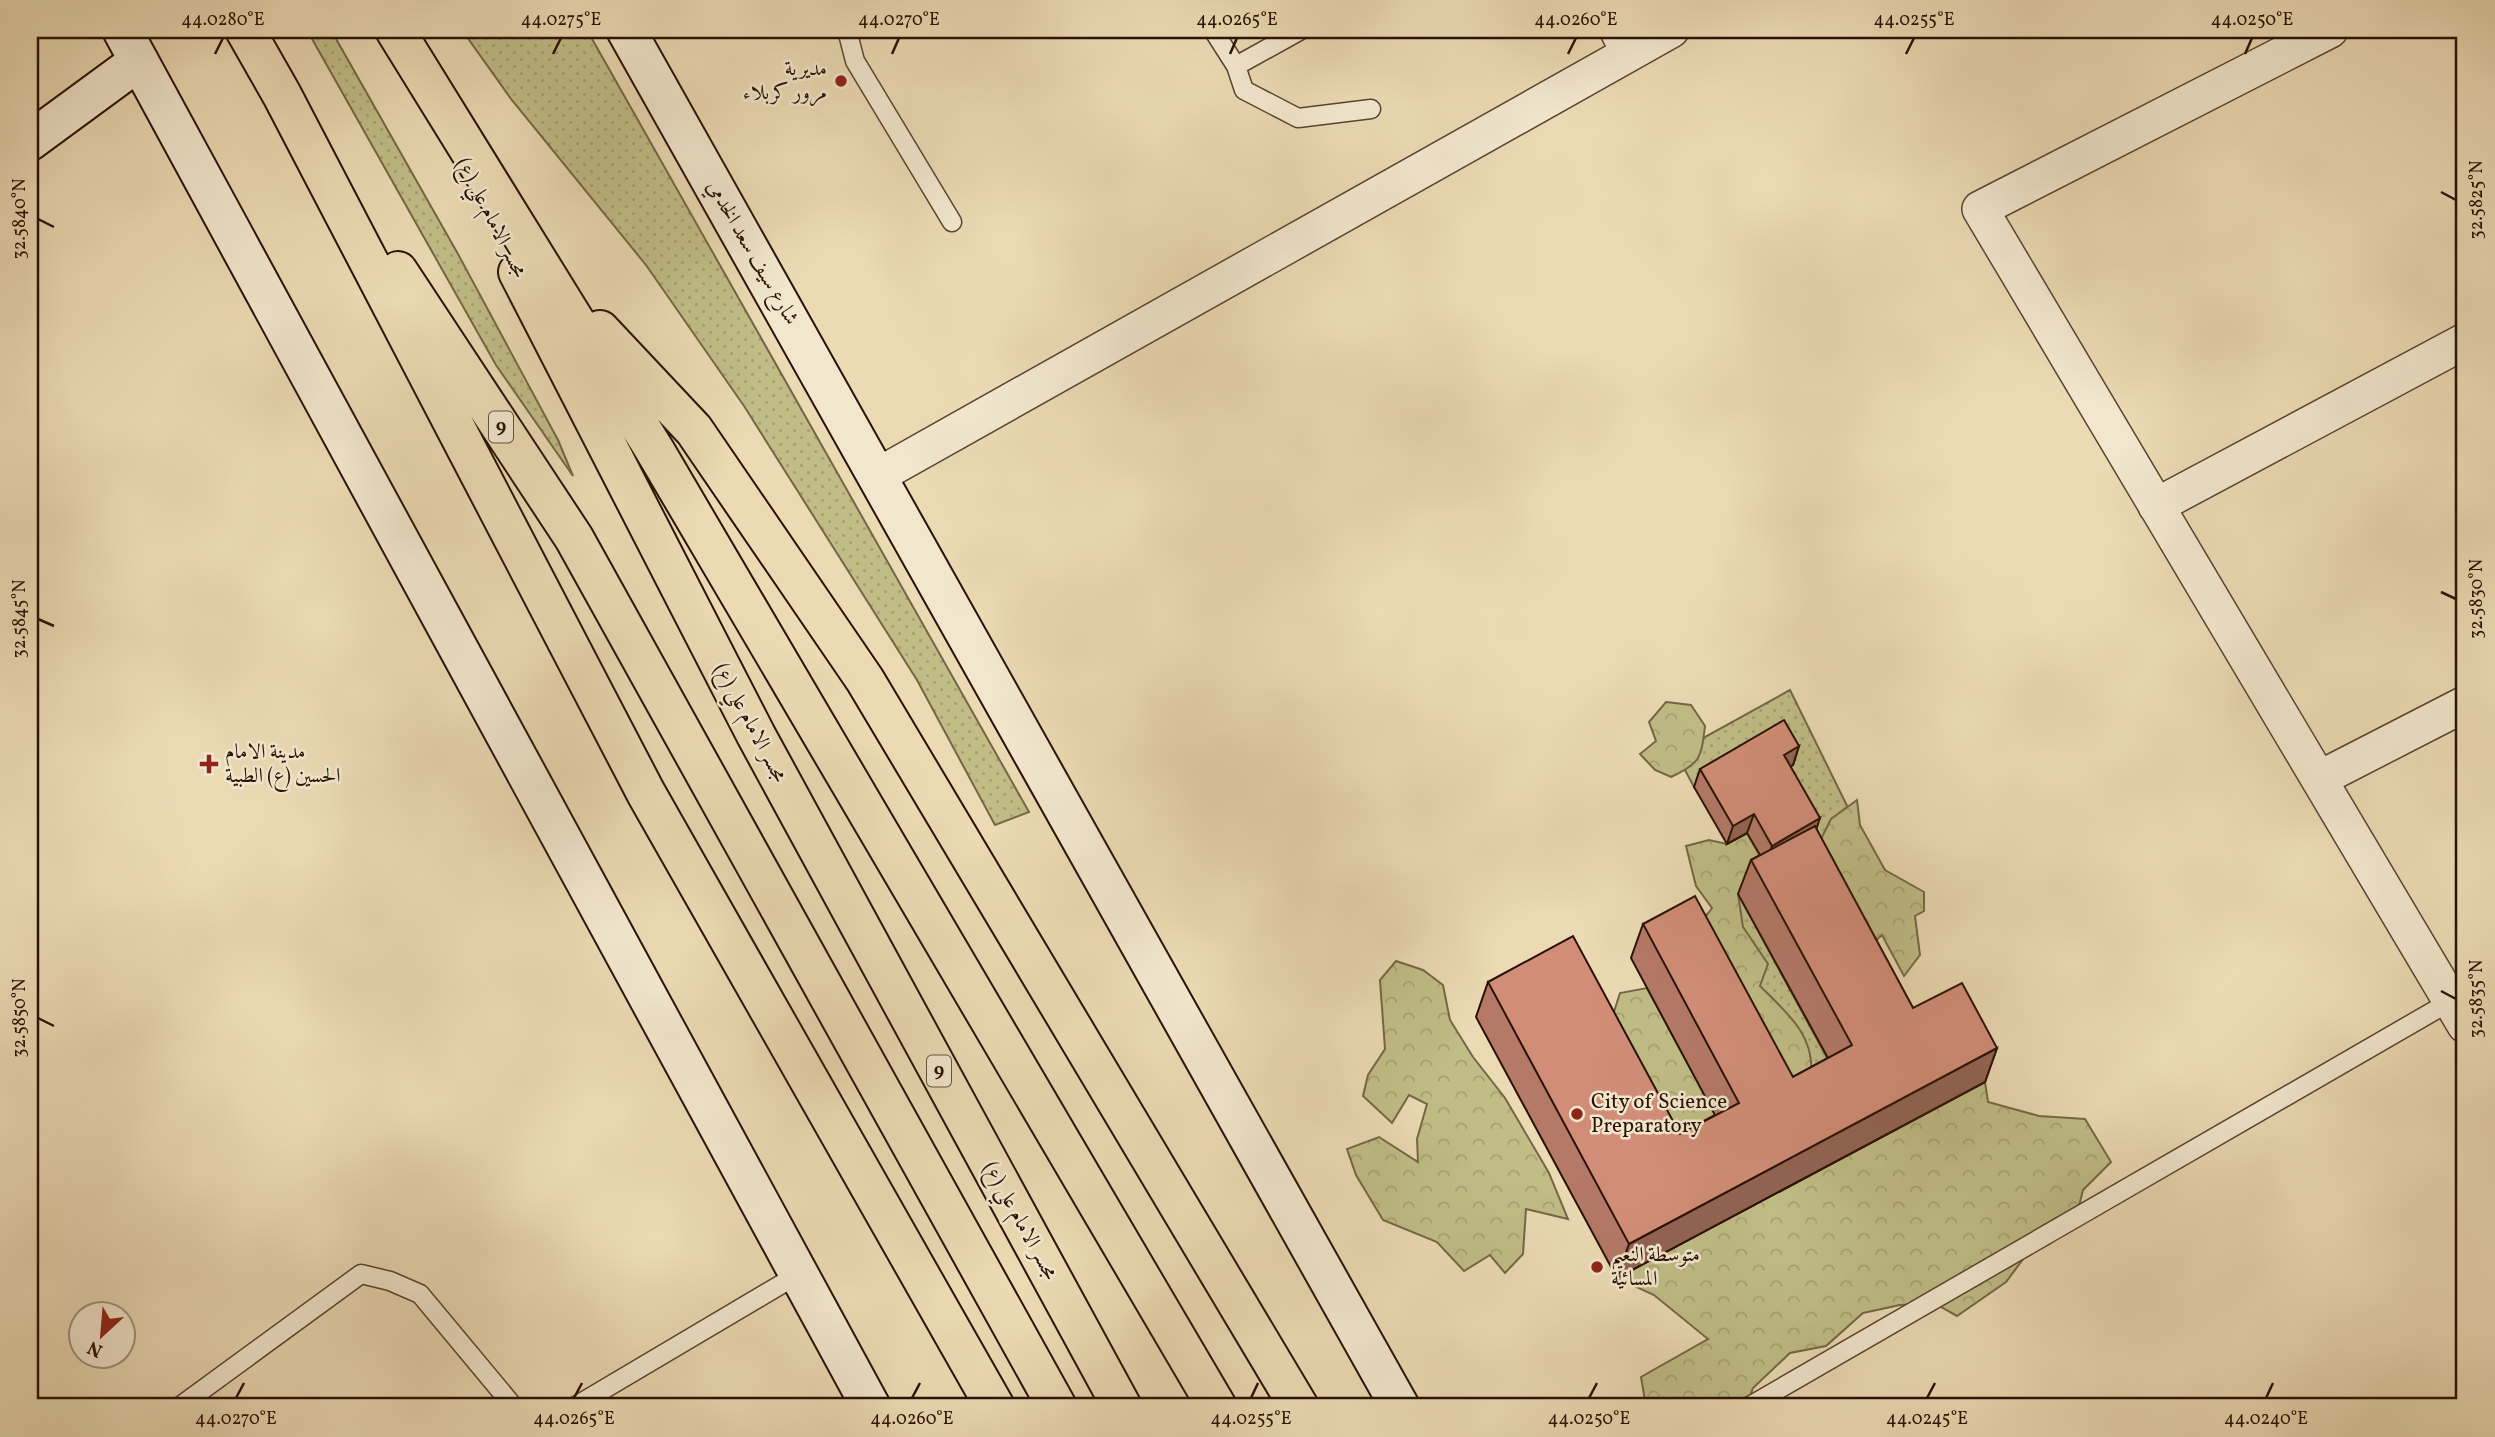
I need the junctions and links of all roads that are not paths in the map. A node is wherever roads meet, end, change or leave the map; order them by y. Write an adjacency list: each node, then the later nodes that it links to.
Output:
1 (245, 30): 12 (highway, 9)
2 (394, 30): 16 (highway); 30 (highway, مجسر الامام علي (ع) / 9)
3 (626, 30): 18 (main road, شارع سيف سعد الخدمي)
4 (847, 30): 15 (lane)
5 (1213, 30): 11 (lane)
6 (1301, 30): 11 (lane)
7 (1671, 30): 9 (street)
8 (2330, 30): 19 (street)
9 (1614, 43): 18 (street)
10 (130, 45): 14 (main road); 23 (main road)
11 (1236, 66): 13 (lane)
12 (282, 95): 28 (highway); 29 (highway, 9)
13 (1371, 109)
14 (30, 141)
15 (952, 222)
16 (544, 270): 31 (highway); 32 (highway)
17 (2465, 341): 19 (street)
18 (879, 475): 33 (main road, شارع سيف سعد الخدمي)
19 (2156, 506): 21 (street)
20 (2465, 704): 21 (street)
21 (2319, 779): 22 (street)
22 (2460, 1006): 34 (lane)
23 (797, 1275): 26 (lane); 27 (main road)
24 (179, 1407): 25 (lane)
25 (514, 1407)
26 (574, 1407)
27 (871, 1407)
28 (995, 1407)
29 (1057, 1407)
30 (1122, 1407)
31 (1217, 1407)
32 (1299, 1407)
33 (1401, 1407)
34 (1748, 1407)

